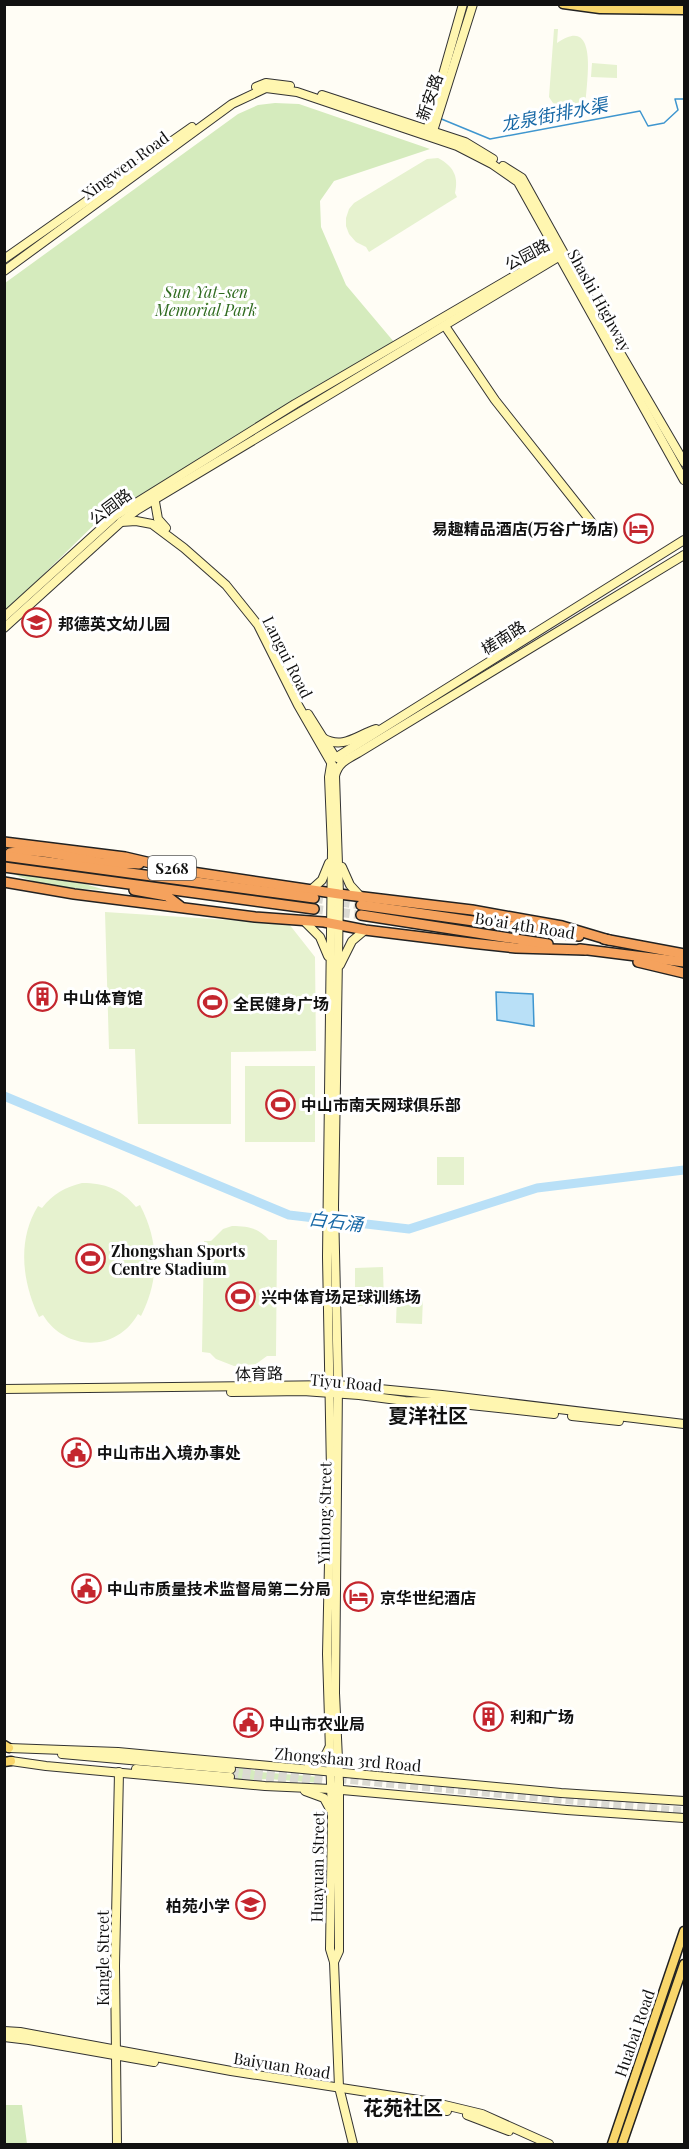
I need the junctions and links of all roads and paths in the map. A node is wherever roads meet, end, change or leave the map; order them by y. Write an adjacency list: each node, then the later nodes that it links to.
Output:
1 (463, 4): 6 (main road, 新安路)
2 (473, 4): 6 (main road, 新安路)
3 (563, 4): 4 (main road)
4 (684, 10)
5 (266, 85): 6 (main road, Shashi Highway); 8 (main road, Xingwen Road); 9 (main road, Xingwen Road)
6 (428, 131): 7 (main road, Shashi Highway)
7 (560, 253): 10 (main road, 公园路); 11 (main road, Shashi Highway); 12 (main road, Shashi Highway); 13 (main road, 公园路)
8 (4, 259)
9 (4, 271)
10 (445, 326): 13 (main road, 公园路); 17 (main road)
11 (684, 462)
12 (684, 480)
13 (153, 496): 14 (main road, 公园路); 26 (main road, Langui Road)
14 (135, 508): 15 (main road, 公园路); 16 (main road); 20 (main road, 公园路)
15 (121, 522): 16 (main road); 21 (main road, 公园路)
16 (144, 522): 25 (main road, Langui Road)
17 (597, 529)
18 (684, 540): 22 (main road, 槎南路)
19 (684, 555): 24 (main road, 槎南路)
20 (4, 617)
21 (4, 628)
22 (401, 717): 23 (main road, 槎南路); 24 (main road)
23 (390, 724): 26 (main road); 28 (main road, 槎南路)
24 (406, 724): 27 (main road, 槎南路)
25 (313, 734): 28 (main road, Langui Road); 29 (main road)
26 (322, 737): 28 (main road, Langui Road)
27 (358, 753): 28 (main road, 槎南路); 30 (main road)
28 (335, 762): 29 (main road); 30 (main road)
29 (329, 777): 32 (main road)
30 (336, 783): 32 (main road)
31 (4, 842): 35 (highway, S268)
32 (335, 850): 38 (main road); 39 (main road); 40 (main road)
33 (4, 856): 35 (highway); 38 (highway, S268)
34 (4, 867): 37 (highway, S268)
35 (185, 871): 38 (highway, S268)
36 (4, 882): 41 (highway, S268)
37 (122, 883): 41 (highway); 42 (highway, S268)
38 (313, 893): 39 (highway, S268)
39 (335, 893): 40 (highway, S268); 44 (main road)
40 (361, 905): 47 (highway, Bo'ai 4th Road / S268); 48 (highway, Bo'ai 4th Road / S268)
41 (183, 908): 43 (highway, S268)
42 (314, 909)
43 (304, 921): 44 (highway, S268); 52 (main road)
44 (334, 924): 45 (highway, S268); 52 (main road); 53 (main road)
45 (365, 930): 48 (highway, S268); 53 (main road)
46 (684, 947): 47 (highway)
47 (648, 948): 50 (highway, Bo'ai 4th Road / S268)
48 (585, 950): 49 (highway, Bo'ai 4th Road / S268)
49 (603, 953): 51 (highway, Bo'ai 4th Road / S268); 54 (highway)
50 (684, 953)
51 (684, 962)
52 (330, 964): 55 (main road)
53 (339, 966): 55 (main road)
54 (684, 973)
55 (331, 1207): 56 (main road, Yintong Street)
56 (332, 1388): 57 (main road, 体育路); 58 (main road, Tiyu Road); 59 (main road, Yintong Street); 60 (main road, 体育路); 61 (main road)
57 (4, 1389)
58 (4, 1394)
59 (338, 1394): 60 (main road, Tiyu Road); 66 (main road, Yintong Street)
60 (684, 1426)
61 (331, 1744): 64 (main road); 66 (main road)
62 (6, 1747): 63 (main road, Zhongshan 3rd Road); 64 (main road, Zhongshan 3rd Road)
63 (7, 1760): 65 (main road, Zhongshan 3rd Road)
64 (267, 1765): 66 (main road, Zhongshan 3rd Road)
65 (119, 1772): 67 (main road, Zhongshan 3rd Road); 79 (main road, Kangle Street)
66 (335, 1772): 68 (main road, Yintong Street); 69 (main road, Zhongshan 3rd Road)
67 (265, 1786): 68 (main road, Zhongshan 3rd Road); 70 (main road)
68 (335, 1790): 70 (main road, Huayuan Street); 71 (main road, Zhongshan 3rd Road); 73 (main road, Huayuan Street)
69 (684, 1801)
70 (332, 1816): 73 (main road, Huayuan Street)
71 (684, 1818)
72 (684, 1931): 85 (main road, Huabai Road)
73 (334, 1962): 80 (main road, Huayuan Street)
74 (684, 1964): 75 (main road, Huabai Road)
75 (674, 1990): 76 (main road); 86 (main road, Huabai Road)
76 (684, 1993)
77 (4, 2031): 79 (main road, Baiyuan Road)
78 (4, 2037): 79 (main road, Baiyuan Road)
79 (116, 2053): 80 (main road, Baiyuan Road); 81 (main road, Kangle Street)
80 (340, 2090): 82 (main road, Huayuan Street); 83 (main road, Baiyuan Road); 84 (main road, Baiyuan Road)
81 (117, 2145)
82 (353, 2145)
83 (538, 2145)
84 (549, 2145)
85 (612, 2145)
86 (622, 2145)

